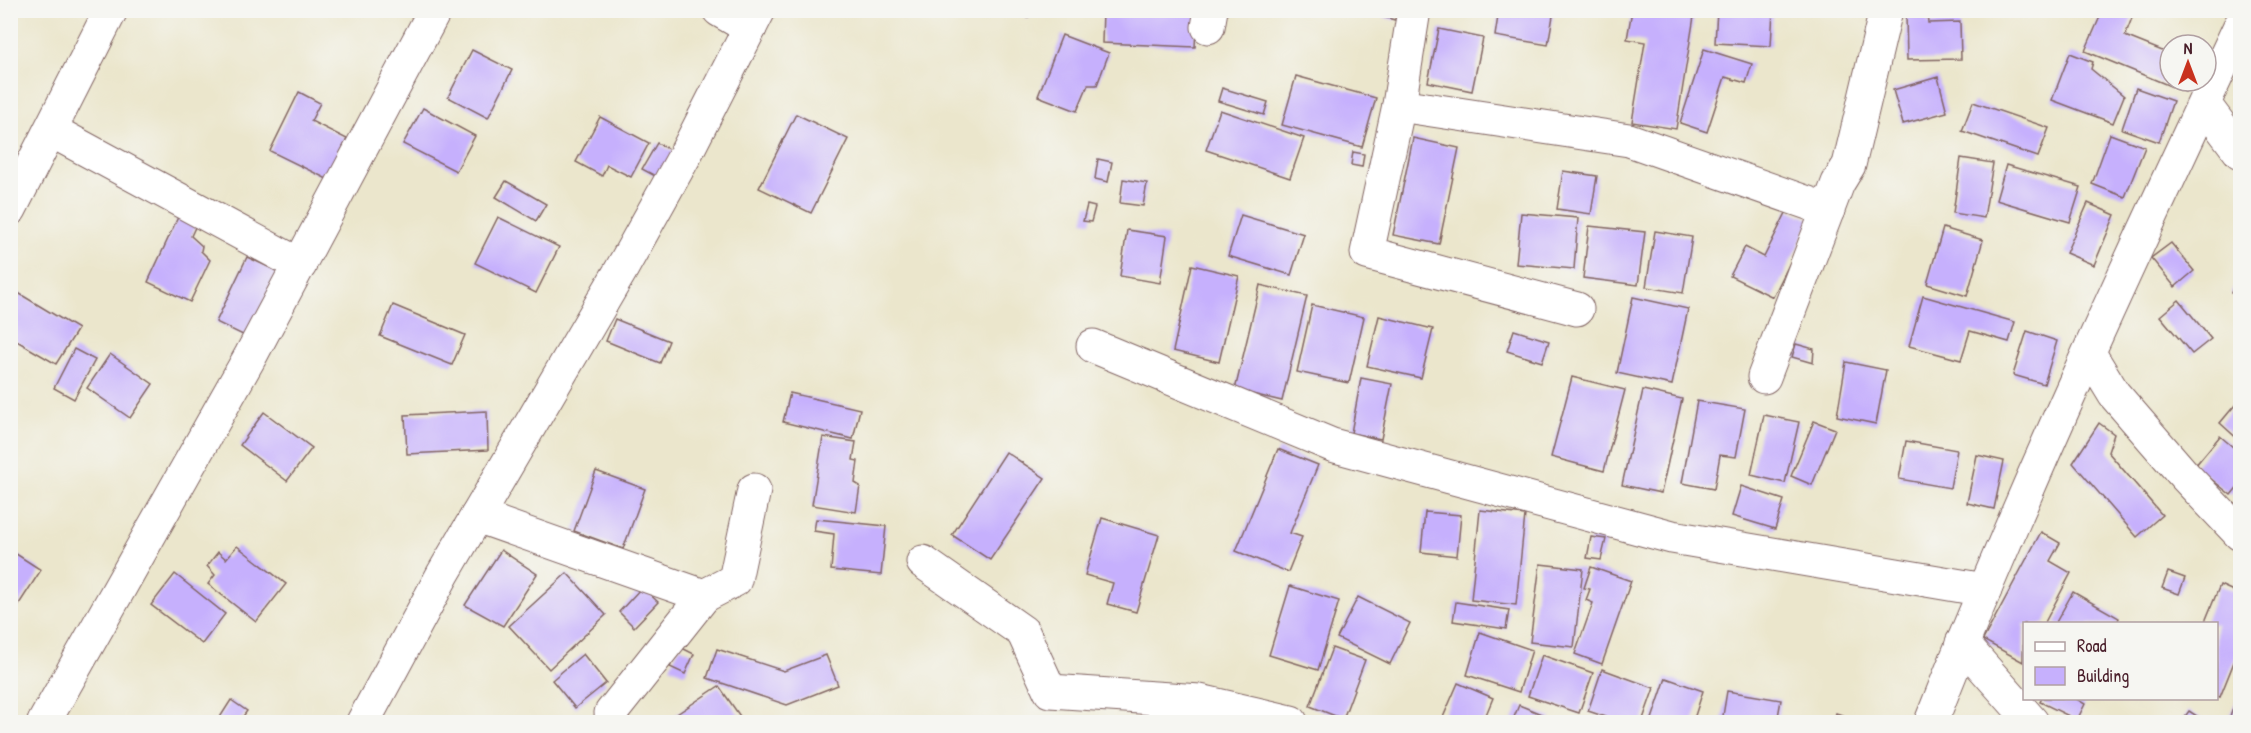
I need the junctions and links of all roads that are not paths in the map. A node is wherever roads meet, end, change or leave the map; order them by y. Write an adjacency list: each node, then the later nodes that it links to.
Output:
1 (111, 10): 10 (street)
2 (435, 10): 14 (street)
3 (719, 10): 6 (street)
4 (1414, 10): 9 (street)
5 (1886, 10): 13 (street)
6 (754, 19): 20 (street)
7 (2241, 26): 8 (street)
8 (2204, 104): 11 (street); 17 (street)
9 (1399, 105): 13 (street); 15 (street)
10 (52, 131): 12 (street); 14 (street)
11 (2241, 152)
12 (10, 209)
13 (1828, 210): 18 (street)
14 (300, 265): 27 (street)
15 (1577, 309)
16 (1093, 345): 23 (street)
17 (2089, 353): 21 (street); 23 (street)
18 (1764, 377)
19 (754, 490): 24 (street)
20 (477, 516): 24 (street); 28 (street)
21 (2241, 534)
22 (923, 562): 29 (street)
23 (1985, 590): 25 (street)
24 (704, 596): 26 (street)
25 (1962, 643): 30 (street); 31 (street)
26 (610, 713)
27 (44, 723)
28 (363, 723)
29 (1291, 723)
30 (1931, 723)
31 (2032, 723)

